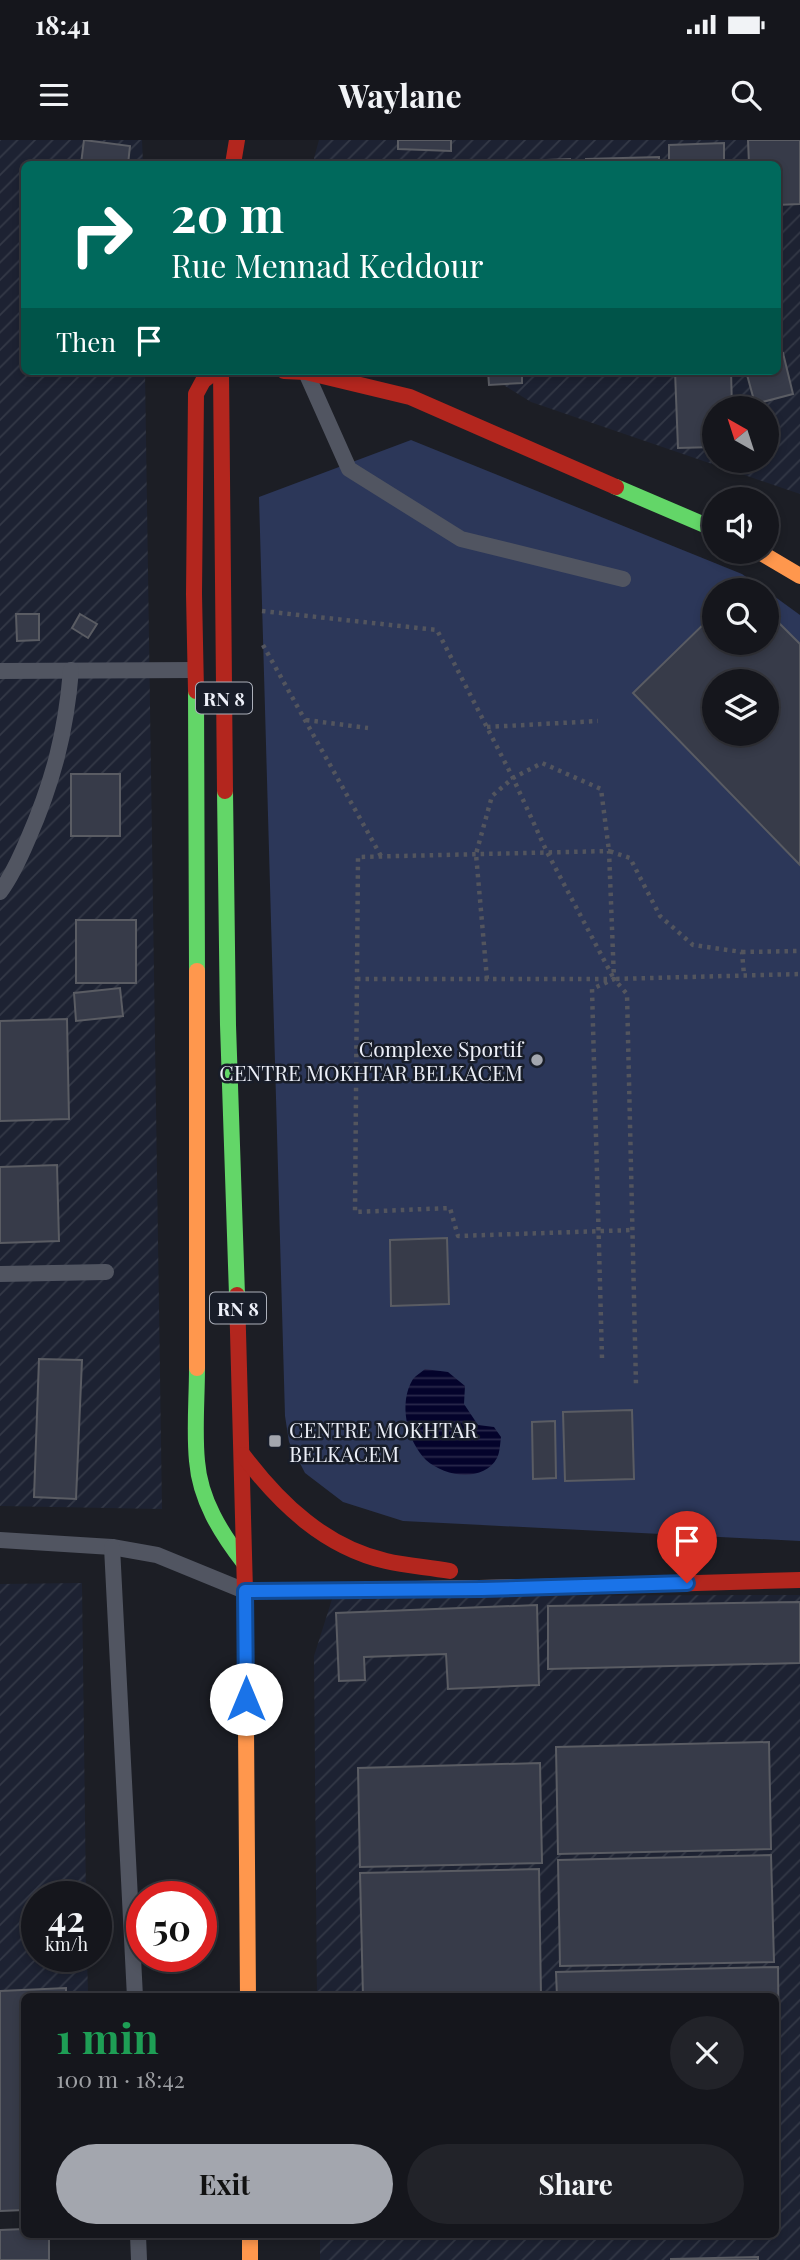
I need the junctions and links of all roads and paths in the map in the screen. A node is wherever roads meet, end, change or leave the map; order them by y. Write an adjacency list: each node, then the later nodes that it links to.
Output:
1 (237, 140): 2 (main road)
2 (234, 161)
3 (208, 375): 14 (main road)
4 (218, 375): 39 (main road, RN 8)
5 (307, 375): 10 (lane)
6 (318, 375): 7 (main road)
7 (702, 524)
8 (779, 564): 9 (main road)
9 (800, 576)
10 (623, 579)
11 (262, 611): 18 (path)
12 (263, 645): 16 (path)
13 (71, 670): 14 (lane); 15 (lane); 25 (lane)
14 (195, 670): 42 (main road)
15 (0, 671)
16 (305, 720): 19 (path); 24 (path)
17 (598, 721): 18 (path)
18 (487, 727): 20 (path)
19 (368, 728)
20 (513, 778): 21 (path); 22 (path); 23 (path)
21 (609, 850): 22 (path); 27 (path); 32 (path)
22 (547, 852): 23 (path); 32 (path)
23 (476, 854): 24 (path); 31 (path)
24 (381, 856): 30 (path)
25 (0, 892)
26 (800, 951): 27 (path)
27 (743, 953): 29 (path)
28 (800, 974): 29 (path)
29 (744, 975): 32 (path)
30 (357, 979): 31 (path); 34 (path)
31 (487, 979): 32 (path)
32 (614, 979): 33 (path); 34 (path)
33 (632, 1230): 34 (path); 38 (path)
34 (598, 1233): 37 (path)
35 (106, 1272): 36 (lane)
36 (0, 1274)
37 (602, 1358)
38 (635, 1385)
39 (243, 1455): 42 (main road, RN 8); 44 (main road)
40 (0, 1540): 41 (lane)
41 (112, 1547): 45 (lane); 46 (lane)
42 (244, 1563): 45 (main road, RN 8)
43 (800, 1580): 44 (main road)
44 (482, 1589): 45 (main road)
45 (245, 1591): 47 (main road)
46 (135, 1993)
47 (248, 1993)
48 (138, 2238): 50 (lane)
49 (250, 2238): 51 (main road)
50 (139, 2260)
51 (250, 2260)

